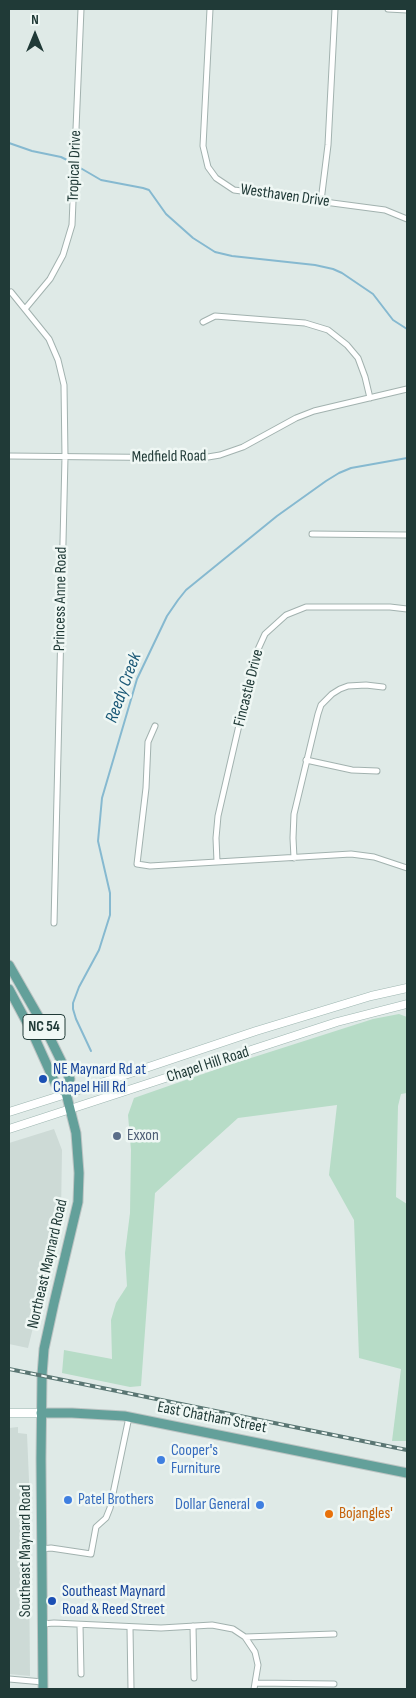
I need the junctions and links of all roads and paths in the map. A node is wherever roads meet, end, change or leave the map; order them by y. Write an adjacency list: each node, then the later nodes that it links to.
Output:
1 (81, 9): 9 (street, Tropical Drive)
2 (210, 9): 6 (street, Westhaven Drive)
3 (334, 9): 6 (street)
4 (388, 9): 5 (street)
5 (407, 10)
6 (321, 201): 7 (street, Westhaven Drive)
7 (407, 219)
8 (11, 292): 9 (street, Princess Anne Road)
9 (25, 309): 14 (street, Princess Anne Road)
10 (203, 322): 12 (street)
11 (407, 389): 12 (street, Medfield Road)
12 (370, 398): 14 (street, Medfield Road)
13 (9, 456): 14 (street, Medfield Road)
14 (65, 457): 25 (street, Princess Anne Road)
15 (312, 534): 16 (street)
16 (407, 535)
17 (407, 609): 23 (street, Fincastle Drive)
18 (383, 687): 20 (street)
19 (154, 726): 23 (street)
20 (306, 760): 21 (street); 22 (street)
21 (376, 771)
22 (294, 858): 23 (street); 24 (street)
23 (217, 862)
24 (407, 868)
25 (54, 923)
26 (9, 964): 30 (main road, Northeast Maynard Road / NC 54)
27 (407, 988): 30 (main road, Chapel Hill Road)
28 (9, 989): 30 (main road, Northeast Maynard Road / NC 54)
29 (407, 1004): 31 (main road, Chapel Hill Road)
30 (66, 1093): 31 (main road, Northeast Maynard Road / NC 54); 32 (main road, Chapel Hill Road)
31 (70, 1109): 33 (main road, Chapel Hill Road); 35 (main road, Northeast Maynard Road)
32 (9, 1112)
33 (9, 1129)
34 (9, 1413): 35 (main road, East Chatham Street)
35 (41, 1413): 36 (main road, East Chatham Street); 38 (main road, Southeast Maynard Road)
36 (129, 1417): 37 (main road, East Chatham Street); 38 (street)
37 (407, 1473)
38 (41, 1549): 39 (main road, Southeast Maynard Road)
39 (42, 1624): 40 (street); 50 (main road, Southeast Maynard Road)
40 (80, 1625): 42 (street); 45 (street)
41 (192, 1626): 42 (street); 44 (street); 47 (street)
42 (130, 1628): 51 (street)
43 (334, 1634): 44 (street)
44 (245, 1636): 48 (street)
45 (81, 1674)
46 (9, 1678): 50 (street)
47 (194, 1678)
48 (255, 1683): 49 (street); 52 (street)
49 (334, 1684)
50 (43, 1686)
51 (131, 1689)
52 (254, 1689)

